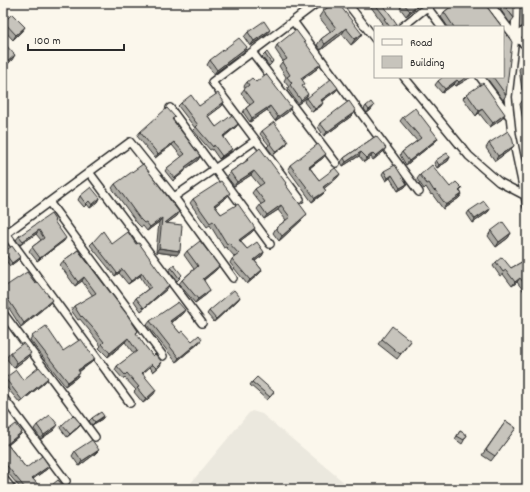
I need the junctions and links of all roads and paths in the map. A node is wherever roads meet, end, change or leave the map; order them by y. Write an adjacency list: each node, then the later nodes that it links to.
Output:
1 (317, 3): 6 (street)
2 (347, 3): 11 (street)
3 (489, 3): 10 (street)
4 (516, 3): 10 (street)
5 (425, 5): 7 (street); 8 (street)
6 (293, 22): 13 (street); 22 (street)
7 (403, 26)
8 (441, 26)
9 (527, 29): 10 (street)
10 (515, 37): 12 (street); 17 (street)
11 (374, 38)
12 (527, 46)
13 (252, 52): 18 (street); 19 (street)
14 (405, 78): 23 (street)
15 (481, 78): 17 (street)
16 (170, 108): 20 (street)
17 (510, 117): 23 (street)
18 (256, 140): 20 (street); 25 (street)
19 (336, 163)
20 (215, 169): 24 (street); 29 (street)
21 (89, 172): 24 (street); 26 (street); 32 (street)
22 (419, 192)
23 (524, 194): 27 (street)
24 (174, 197): 30 (street)
25 (300, 199)
26 (49, 202): 28 (street); 33 (street)
27 (527, 206)
28 (5, 235): 35 (street)
29 (270, 244)
30 (233, 278)
31 (3, 313): 36 (street)
32 (202, 323)
33 (162, 356)
34 (3, 397): 38 (street)
35 (130, 403)
36 (95, 437)
37 (3, 478): 39 (street)
38 (66, 481)
39 (12, 489)

